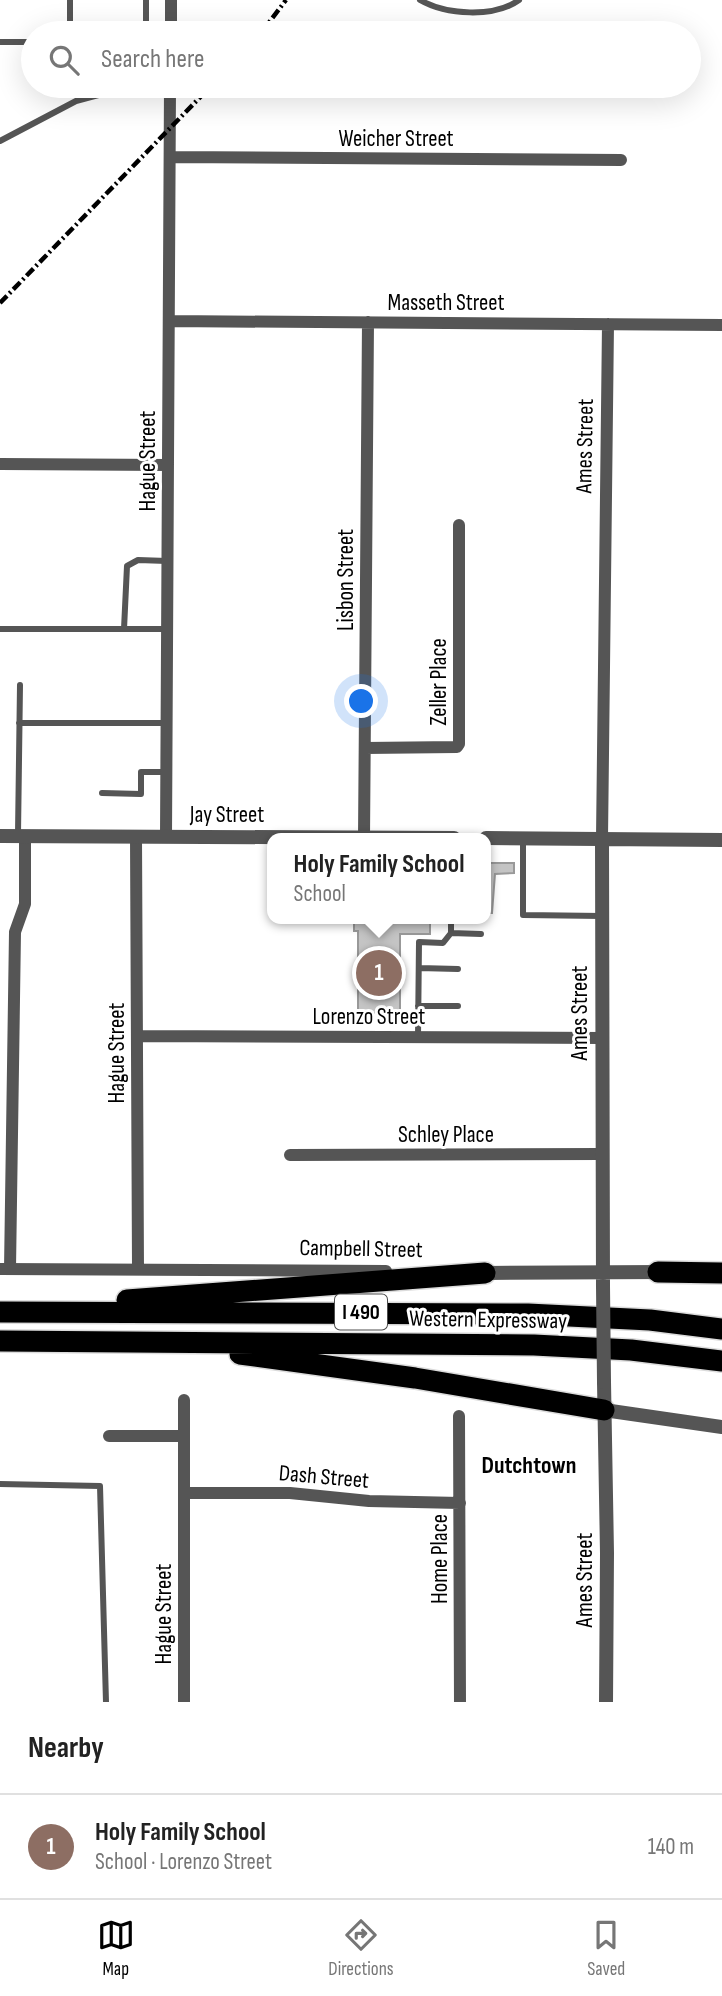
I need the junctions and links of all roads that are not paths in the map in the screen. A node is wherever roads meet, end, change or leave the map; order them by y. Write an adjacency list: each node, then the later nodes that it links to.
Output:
1 (70, 0): 6 (lane)
2 (146, 0): 7 (lane)
3 (171, 0): 8 (street)
4 (420, 0): 5 (lane)
5 (519, 0)
6 (70, 21)
7 (146, 21)
8 (171, 21)
9 (0, 42): 10 (lane)
10 (21, 42)
11 (87, 98): 13 (lane)
12 (170, 98): 14 (street, Hague Street)
13 (0, 141)
14 (170, 157): 15 (street, Weicher Street); 16 (street, Hague Street)
15 (621, 160)
16 (169, 321): 17 (street, Masseth Street); 21 (street, Hague Street)
17 (368, 322): 18 (street, Masseth Street); 30 (street, Lisbon Street)
18 (608, 324): 19 (street, Masseth Street); 41 (street, Ames Street)
19 (722, 325)
20 (0, 464): 21 (street)
21 (168, 465): 23 (street, Hague Street)
22 (459, 525): 30 (street, Zeller Place)
23 (167, 561): 25 (lane); 26 (street, Hague Street)
24 (0, 629): 25 (lane)
25 (124, 629): 26 (lane)
26 (167, 629): 29 (street, Hague Street)
27 (20, 685): 28 (lane)
28 (19, 723): 29 (lane); 35 (lane)
29 (166, 723): 31 (street, Hague Street)
30 (365, 748): 33 (street, Lisbon Street)
31 (166, 772): 32 (lane); 37 (street, Hague Street)
32 (102, 793)
33 (364, 833)
34 (0, 836): 35 (street, Jay Street)
35 (21, 836): 36 (street, Jay Street); 58 (street)
36 (136, 837): 37 (street, Jay Street); 51 (street, Hague Street)
37 (166, 837): 38 (street, Jay Street)
38 (267, 838)
39 (491, 838): 40 (street)
40 (523, 839): 41 (street); 43 (lane)
41 (602, 839): 42 (street); 43 (street, Ames Street)
42 (722, 840)
43 (602, 916): 53 (street, Ames Street)
44 (451, 924): 45 (lane)
45 (451, 933): 46 (lane); 47 (lane)
46 (481, 934)
47 (419, 968): 48 (lane); 49 (lane)
48 (457, 969)
49 (418, 1006): 50 (lane); 52 (lane)
50 (458, 1006)
51 (136, 1036): 52 (street, Lorenzo Street); 57 (street, Hague Street)
52 (418, 1037): 53 (street, Lorenzo Street)
53 (602, 1038): 54 (street, Ames Street)
54 (602, 1154): 55 (street, Schley Place); 62 (street, Ames Street)
55 (290, 1155)
56 (722, 1266): 60 (street, Campbell Street)
57 (138, 1268): 58 (street, Campbell Street); 59 (street, Campbell Street)
58 (5, 1269)
59 (485, 1272): 62 (street, Campbell Street); 63 (highway)
60 (658, 1272): 61 (highway); 62 (street, Campbell Street)
61 (722, 1273)
62 (603, 1280): 69 (street, Ames Street, bridge)
63 (0, 1311): 64 (highway, Western Expressway / I 490)
64 (722, 1329)
65 (0, 1341): 66 (highway, Western Expressway / I 490)
66 (74, 1341): 67 (highway, Western Expressway / I 490); 69 (highway)
67 (722, 1360)
68 (184, 1400): 73 (street, Hague Street)
69 (604, 1410): 71 (street); 80 (street, Ames Street)
70 (459, 1416): 76 (street, Home Place)
71 (722, 1427)
72 (109, 1436): 73 (street)
73 (184, 1436): 75 (street, Hague Street)
74 (0, 1484): 77 (lane)
75 (184, 1493): 76 (street, Dash Street); 78 (street, Hague Street)
76 (460, 1503): 79 (street, Home Place)
77 (106, 1702)
78 (184, 1702)
79 (460, 1702)
80 (606, 1702)

